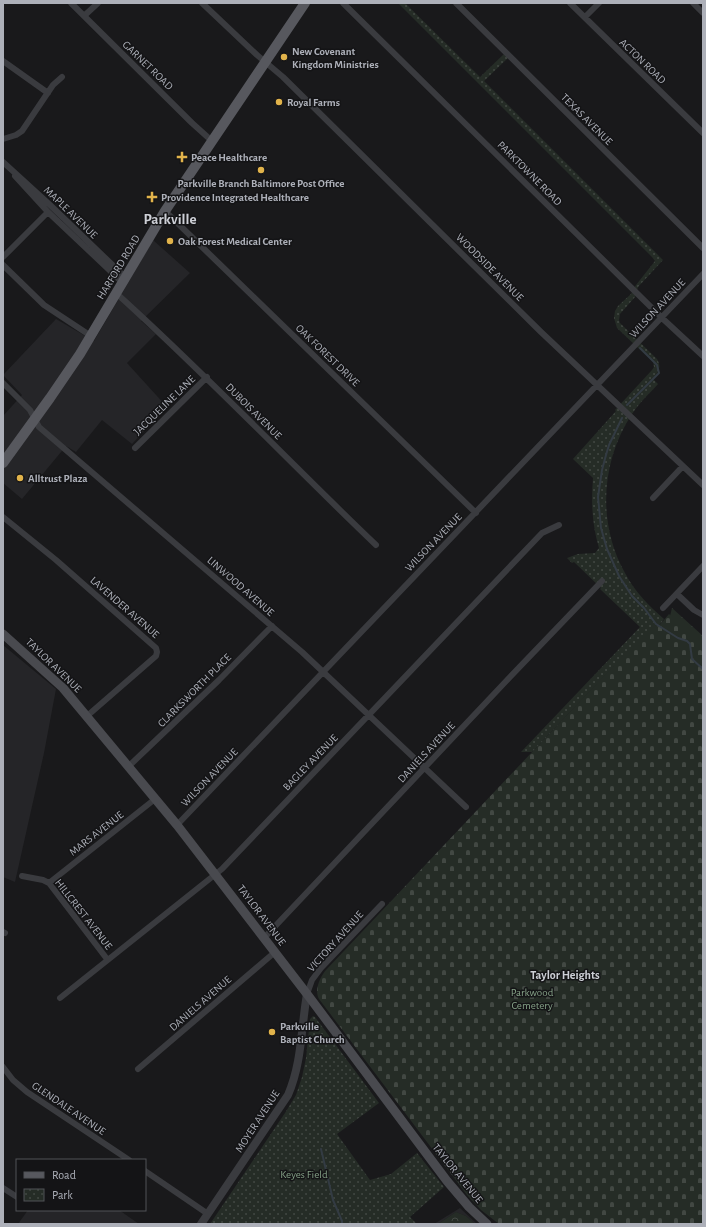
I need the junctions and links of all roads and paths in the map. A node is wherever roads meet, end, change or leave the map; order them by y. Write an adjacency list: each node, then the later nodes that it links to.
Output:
1 (70, 3): 11 (street, GARNET ROAD)
2 (98, 3): 11 (street)
3 (202, 3): 14 (street, WOODSIDE AVENUE)
4 (305, 3): 14 (main road, HARFORD ROAD)
5 (343, 3): 30 (street, PARKTOWNE ROAD)
6 (456, 3): 24 (street, TEXAS AVENUE)
7 (570, 3): 12 (street, ACTON ROAD)
8 (599, 3): 12 (street)
9 (693, 3): 10 (street)
10 (703, 12)
11 (84, 16): 19 (street, GARNET ROAD)
12 (584, 18): 17 (street, ACTON ROAD)
13 (3, 61): 16 (street)
14 (265, 62): 19 (main road, HARFORD ROAD); 35 (street, WOODSIDE AVENUE)
15 (62, 77): 16 (street)
16 (48, 93): 18 (street)
17 (703, 133)
18 (3, 139)
19 (212, 141): 22 (main road, HARFORD ROAD)
20 (4, 164): 21 (street, MAPLE AVENUE)
21 (41, 200): 23 (street); 28 (street, MAPLE AVENUE)
22 (165, 211): 28 (main road, HARFORD ROAD); 42 (street, OAK FOREST DRIVE)
23 (48, 212): 25 (street); 28 (street)
24 (703, 248)
25 (3, 257)
26 (3, 265): 31 (street)
27 (703, 274): 30 (street, WILSON AVENUE)
28 (124, 280): 29 (main road, HARFORD ROAD)
29 (116, 293): 31 (main road, HARFORD ROAD); 33 (street, DUBOIS AVENUE)
30 (662, 318): 32 (street, PARKTOWNE ROAD); 35 (street, WILSON AVENUE)
31 (91, 336): 36 (main road, HARFORD ROAD)
32 (703, 356)
33 (207, 377): 37 (street, JACQUELINE LANE); 45 (street, DUBOIS AVENUE)
34 (3, 383): 36 (street, LINWOOD AVENUE)
35 (597, 386): 39 (street, WOODSIDE AVENUE); 42 (street, WILSON AVENUE)
36 (35, 419): 38 (main road, HARFORD ROAD); 51 (street, LINWOOD AVENUE)
37 (135, 448)
38 (3, 462)
39 (683, 466): 40 (street, WOODSIDE AVENUE); 41 (street)
40 (703, 485)
41 (653, 498)
42 (476, 513): 53 (street, WILSON AVENUE)
43 (3, 517): 55 (street, LAVENDER AVENUE)
44 (559, 525): 54 (street, BAGLEY AVENUE)
45 (376, 545)
46 (703, 566): 48 (street)
47 (602, 581): 57 (street, DANIELS AVENUE)
48 (677, 594): 49 (street); 50 (street)
49 (663, 608)
50 (703, 615)
51 (272, 626): 53 (street, LINWOOD AVENUE); 56 (street, CLARKSWORTH PLACE)
52 (3, 634): 55 (main road, TAYLOR AVENUE)
53 (323, 671): 54 (street, LINWOOD AVENUE); 60 (street, WILSON AVENUE)
54 (369, 715): 57 (street, LINWOOD AVENUE); 61 (street, BAGLEY AVENUE)
55 (87, 716): 56 (main road, TAYLOR AVENUE)
56 (129, 766): 58 (main road, TAYLOR AVENUE)
57 (425, 768): 59 (street, LINWOOD AVENUE); 65 (street, DANIELS AVENUE)
58 (155, 799): 60 (main road, TAYLOR AVENUE); 63 (street, MARS AVENUE)
59 (466, 807)
60 (177, 825): 61 (main road, TAYLOR AVENUE)
61 (215, 874): 65 (main road, TAYLOR AVENUE); 67 (street, BAGLEY AVENUE)
62 (22, 876): 63 (street, HILLCREST AVENUE)
63 (49, 883): 67 (street, HILLCREST AVENUE)
64 (382, 904): 68 (street, VICTORY AVENUE)
65 (264, 938): 66 (main road, TAYLOR AVENUE)
66 (275, 952): 68 (main road, TAYLOR AVENUE); 71 (street, DANIELS AVENUE)
67 (107, 959): 69 (street, BAGLEY AVENUE)
68 (307, 994): 76 (street, MOYER AVENUE); 78 (main road, TAYLOR AVENUE)
69 (60, 998)
70 (3, 1067): 72 (street, GLENDALE AVENUE)
71 (138, 1069)
72 (128, 1159)
73 (146, 1172): 76 (street)
74 (3, 1188): 75 (street)
75 (16, 1196)
76 (208, 1214): 77 (street, MOYER AVENUE)
77 (201, 1224)
78 (487, 1224)

